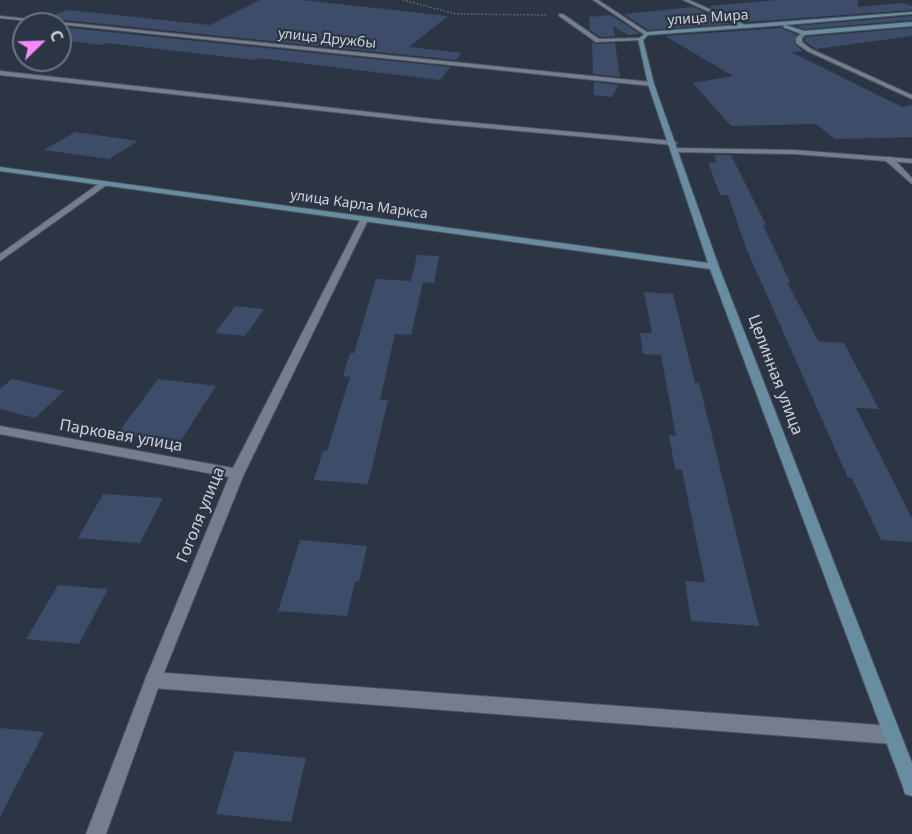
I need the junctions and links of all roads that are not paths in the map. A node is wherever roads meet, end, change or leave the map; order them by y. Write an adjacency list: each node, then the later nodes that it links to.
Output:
1 (595, 0): 10 (street)
2 (685, 0): 8 (street)
3 (912, 13): 6 (street)
4 (561, 15): 10 (street)
5 (0, 17): 12 (street, улица Дружбы)
6 (781, 24): 8 (street, улица Мира); 9 (street, улица Мира)
7 (912, 24): 9 (street, улица Мира)
8 (747, 27): 10 (street, улица Мира)
9 (804, 33): 13 (street)
10 (644, 37): 12 (street, Целинная улица)
11 (0, 73): 14 (street)
12 (651, 84): 14 (street, Целинная улица)
13 (912, 97)
14 (674, 147): 15 (street); 22 (street, Целинная улица)
15 (889, 159): 16 (street); 18 (street)
16 (912, 161)
17 (0, 169): 19 (street, улица Карла Маркса)
18 (912, 182)
19 (104, 184): 20 (street, улица Карла Маркса); 21 (street)
20 (364, 220): 22 (street, улица Карла Маркса); 24 (street, Гоголя улица)
21 (0, 258)
22 (714, 267): 26 (street, Целинная улица)
23 (0, 430): 24 (street, Парковая улица)
24 (237, 474): 25 (street, Гоголя улица)
25 (153, 680): 26 (street); 28 (street, Гоголя улица)
26 (892, 735): 27 (street, Целинная улица)
27 (912, 787)
28 (96, 834)

